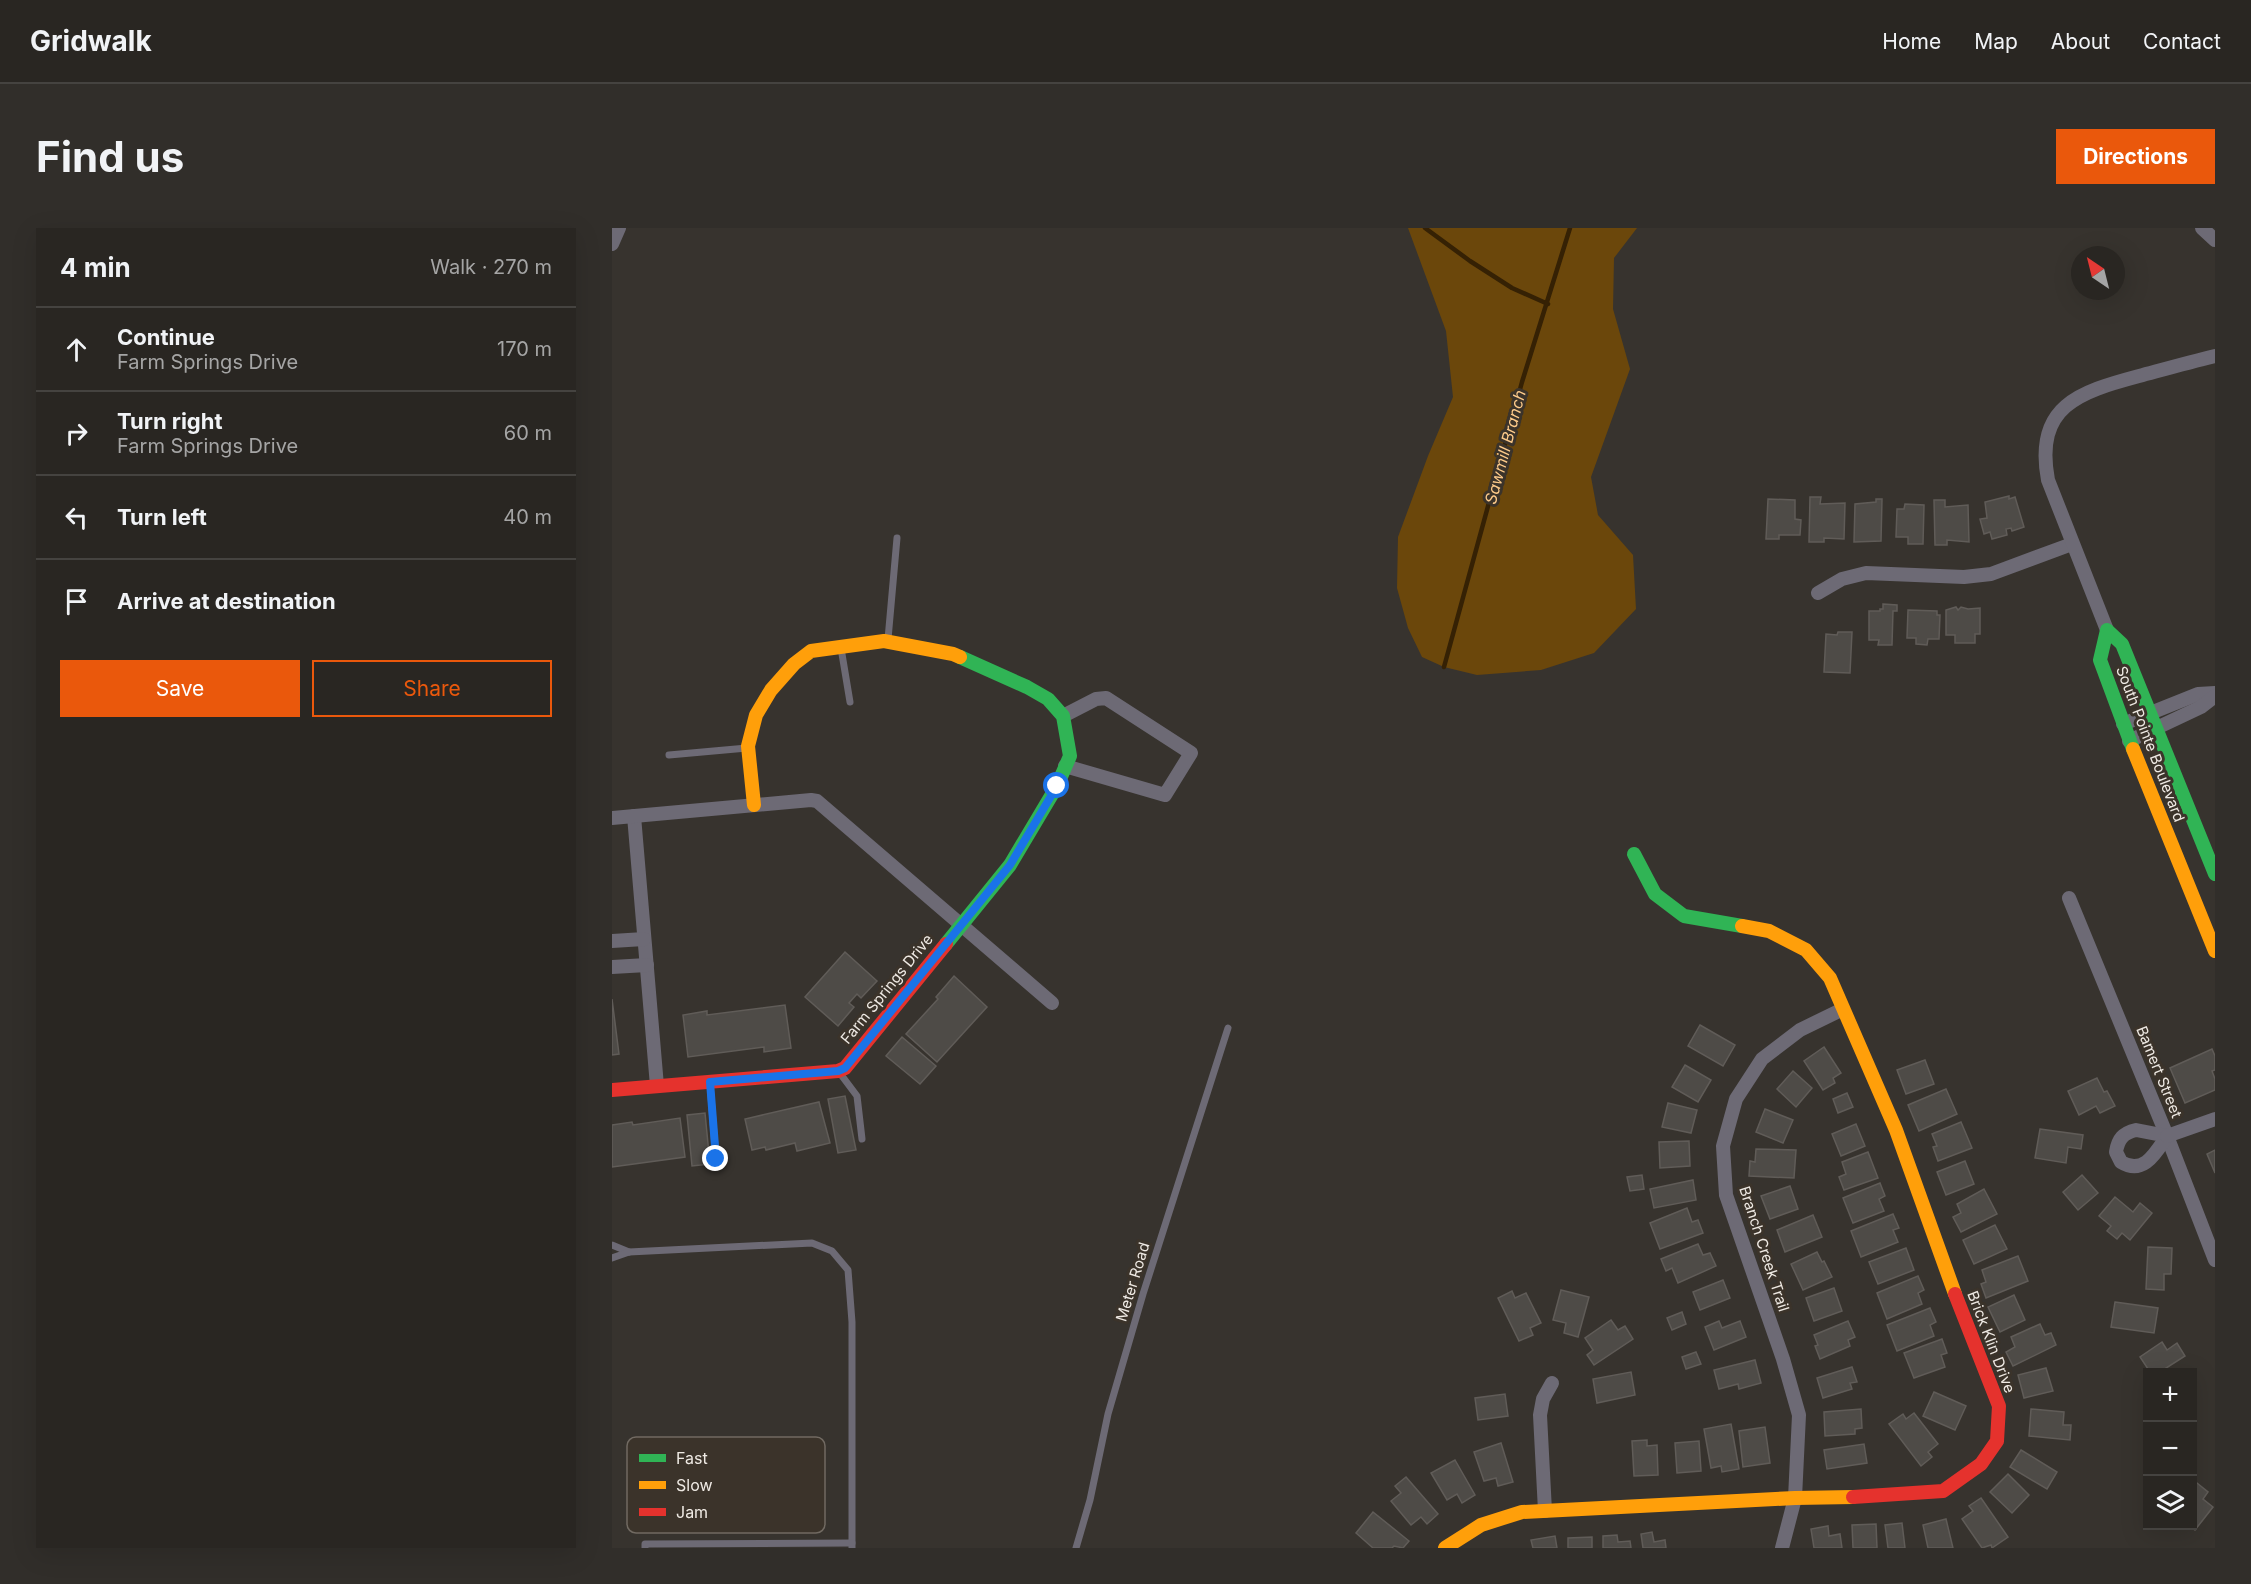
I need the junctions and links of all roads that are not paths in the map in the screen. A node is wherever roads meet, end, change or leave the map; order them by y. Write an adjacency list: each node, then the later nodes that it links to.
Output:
1 (618, 228): 4 (street)
2 (2202, 228): 3 (street)
3 (2215, 240)
4 (612, 244)
5 (2215, 356): 7 (street)
6 (897, 538): 10 (lane)
7 (2072, 544): 8 (street); 9 (street)
8 (1818, 593)
9 (2107, 630): 14 (street, South Pointe Boulevard); 16 (street, South Pointe Boulevard)
10 (888, 642): 11 (street); 15 (street)
11 (840, 645): 13 (lane); 19 (street)
12 (2215, 695): 14 (street); 17 (street)
13 (850, 702)
14 (2150, 714): 16 (street); 17 (street, South Pointe Boulevard)
15 (1063, 716): 21 (street, Farm Springs Drive); 21 (street)
16 (2123, 724): 18 (street, South Pointe Boulevard)
17 (2157, 730): 18 (street); 26 (street, South Pointe Boulevard)
18 (2129, 741): 31 (street, South Pointe Boulevard)
19 (748, 748): 20 (lane); 22 (street)
20 (669, 755)
21 (1065, 766): 28 (street, Farm Springs Drive)
22 (754, 805): 23 (street); 28 (street)
23 (634, 816): 24 (street); 29 (street)
24 (612, 818)
25 (1634, 854): 35 (street, Brick Klin Drive)
26 (2215, 874)
27 (2069, 898): 42 (street, Bamert Street)
28 (961, 925): 34 (street); 37 (street, Farm Springs Drive)
29 (645, 939): 30 (street); 32 (street)
30 (612, 941)
31 (2215, 951)
32 (647, 965): 33 (street); 39 (street)
33 (612, 967)
34 (1052, 1003)
35 (1843, 1009): 50 (street, Branch Creek Trail); 50 (street, Brick Klin Drive)
36 (1228, 1028): 54 (lane, Meter Road)
37 (838, 1071): 38 (street); 43 (lane)
38 (710, 1082): 39 (street); 44 (lane)
39 (657, 1086): 40 (street)
40 (612, 1090)
41 (2215, 1119): 42 (street)
42 (2167, 1136): 48 (street, Bamert Street)
43 (862, 1138)
44 (716, 1159)
45 (612, 1245): 46 (lane)
46 (629, 1252): 47 (lane); 52 (lane)
47 (612, 1258)
48 (2215, 1260)
49 (1552, 1383): 51 (street)
50 (1795, 1498): 51 (street, Brick Klin Drive); 56 (street, Branch Creek Trail)
51 (1545, 1511): 55 (street, Brick Klin Drive)
52 (852, 1546): 53 (lane)
53 (645, 1548)
54 (1076, 1548)
55 (1445, 1548)
56 (1782, 1548)

